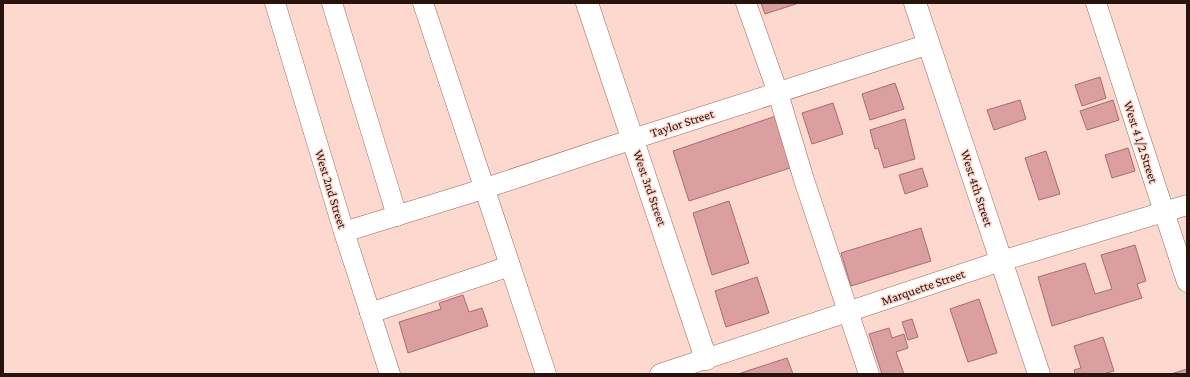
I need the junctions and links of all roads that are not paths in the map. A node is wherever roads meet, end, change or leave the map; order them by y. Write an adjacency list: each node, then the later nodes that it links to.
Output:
1 (276, 3): 15 (street, West 2nd Street)
2 (332, 3): 14 (street)
3 (422, 3): 11 (street)
4 (587, 3): 10 (main road, West 3rd Street)
5 (746, 3): 9 (street)
6 (915, 3): 8 (main road, West 4th Street)
7 (1096, 3): 13 (street, West 4 1/2 Street)
8 (929, 44): 9 (street, Taylor Street); 16 (main road, West 4th Street)
9 (778, 93): 10 (street, Taylor Street); 19 (street)
10 (633, 139): 11 (street, Taylor Street); 21 (main road, West 3rd Street)
11 (483, 189): 14 (street, Taylor Street); 17 (street)
12 (1187, 206): 13 (street, Marquette Street)
13 (1164, 212): 16 (street, Marquette Street); 18 (street, West 4 1/2 Street)
14 (397, 216): 15 (street, Taylor Street)
15 (344, 232): 20 (street, West 2nd Street)
16 (1001, 261): 19 (street, Marquette Street); 26 (main road, West 4th Street)
17 (510, 266): 20 (street); 23 (street)
18 (1187, 282)
19 (848, 312): 21 (street, Marquette Street); 25 (street)
20 (370, 313): 22 (street, West 2nd Street)
21 (709, 366): 24 (street, Marquette Street)
22 (390, 374)
23 (546, 374)
24 (660, 374)
25 (869, 374)
26 (1038, 374)

